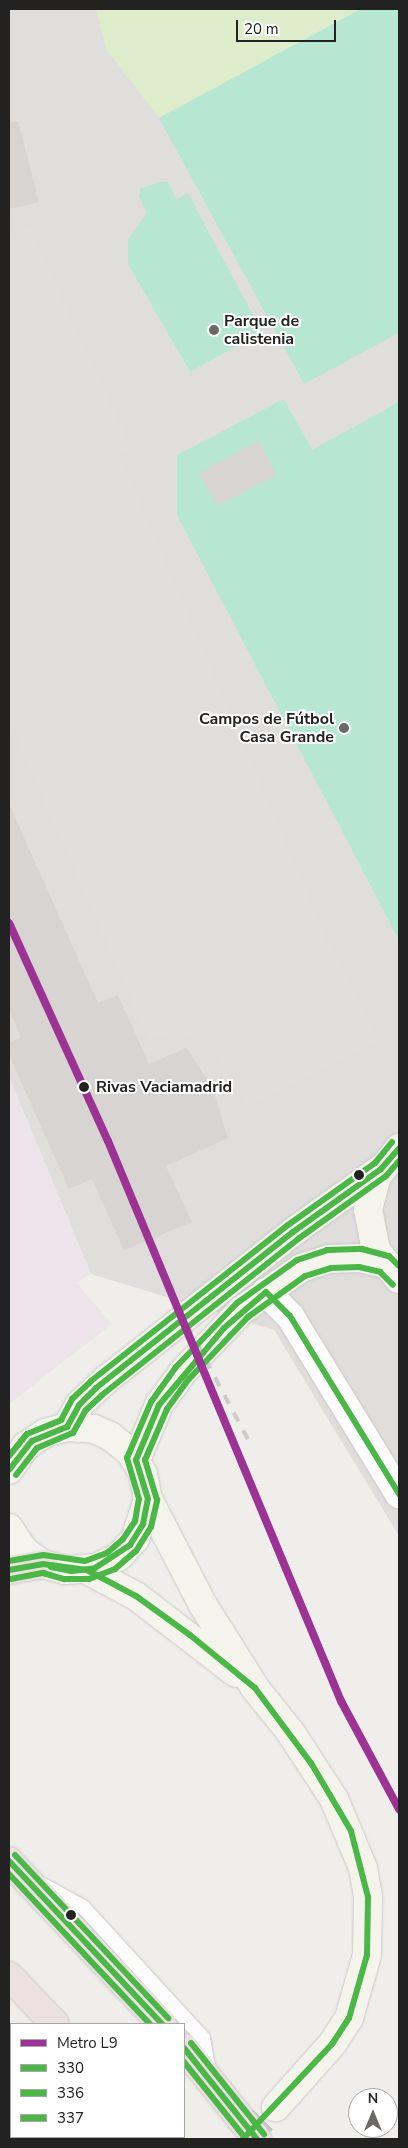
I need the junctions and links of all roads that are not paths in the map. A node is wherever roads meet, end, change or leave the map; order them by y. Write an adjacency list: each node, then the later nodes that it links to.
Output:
1 (399, 1148): 2 (street)
2 (381, 1169): 3 (street); 5 (street)
3 (392, 1272): 4 (street)
4 (266, 1292): 6 (street); 8 (street)
5 (67, 1427): 6 (street); 7 (street)
6 (136, 1460): 9 (street)
7 (9, 1470)
8 (399, 1494)
9 (148, 1499): 12 (street); 13 (street)
10 (12, 1548): 11 (highway)
11 (43, 1564): 12 (street)
12 (87, 1570): 13 (street)
13 (255, 1688): 20 (street)
14 (17, 1868): 17 (highway); 19 (lane)
15 (9, 1976): 16 (highway)
16 (54, 2023)
17 (161, 2023)
18 (185, 2049): 19 (highway)
19 (209, 2075): 21 (highway)
20 (276, 2107)
21 (257, 2139)

